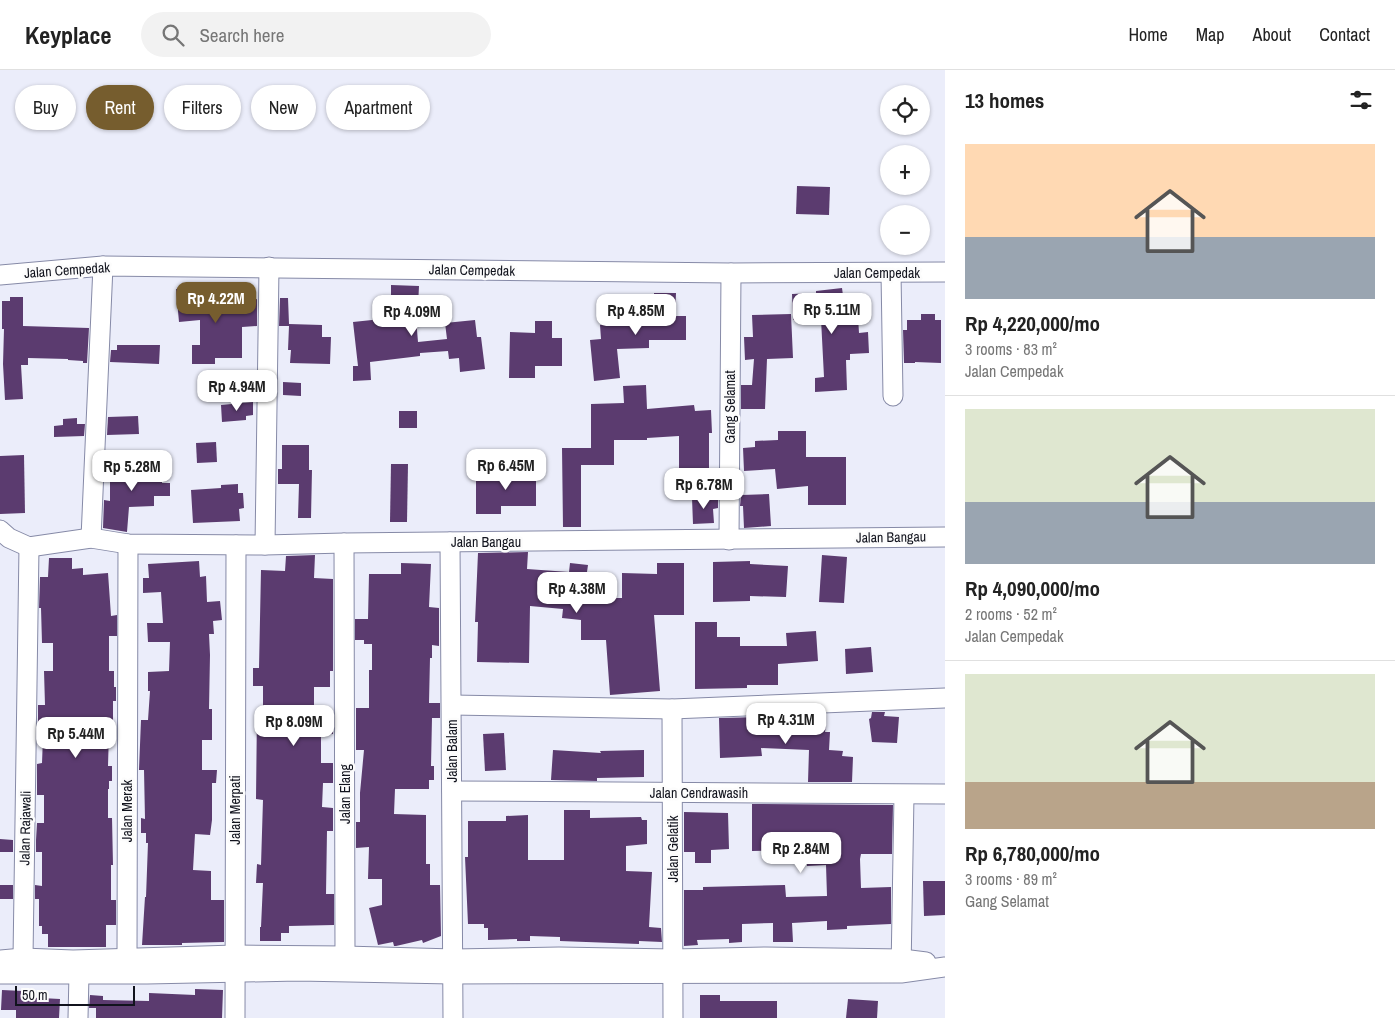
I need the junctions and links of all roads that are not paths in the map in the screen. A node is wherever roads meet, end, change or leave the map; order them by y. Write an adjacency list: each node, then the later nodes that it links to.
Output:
1 (102, 266): 2 (street, Jalan Cempedak); 6 (street, Jalan Cempedak); 10 (street)
2 (269, 267): 4 (street, Jalan Cempedak); 16 (street)
3 (945, 272): 5 (street, Jalan Cempedak)
4 (730, 273): 5 (street, Jalan Cempedak); 11 (street, Gang Selamat)
5 (891, 273): 7 (street)
6 (0, 275)
7 (893, 396)
8 (0, 530): 17 (street)
9 (945, 537): 11 (street, Jalan Bangau)
10 (91, 538): 14 (street, Jalan Bangau); 17 (street, Jalan Bangau)
11 (728, 540): 12 (street, Jalan Bangau)
12 (450, 542): 13 (street, Jalan Bangau); 19 (street, Jalan Balam)
13 (344, 543): 16 (street, Jalan Bangau); 25 (street, Jalan Elang)
14 (128, 544): 15 (street, Jalan Bangau); 27 (street, Jalan Merak)
15 (236, 545): 16 (street, Jalan Bangau); 29 (street, Jalan Merpati)
16 (265, 545)
17 (29, 547): 26 (street, Jalan Rajawali)
18 (945, 698): 20 (street)
19 (452, 705): 20 (street); 21 (street, Jalan Balam)
20 (672, 709): 22 (street, Jalan Gelatik)
21 (452, 791): 22 (street, Jalan Cendrawasih); 33 (street, Jalan Balam)
22 (672, 793): 24 (street, Jalan Cendrawasih); 31 (street, Jalan Gelatik)
23 (945, 794): 24 (street, Jalan Cendrawasih)
24 (904, 795): 32 (street)
25 (346, 956): 29 (street); 33 (street)
26 (23, 958): 27 (street); 28 (street)
27 (127, 958): 29 (street)
28 (0, 960)
29 (235, 964): 33 (street); 35 (street); 37 (street, Jalan Merpati)
30 (945, 965): 32 (street)
31 (673, 966): 32 (street); 33 (street); 39 (street, Jalan Gelatik)
32 (902, 966)
33 (453, 967): 38 (street, Jalan Balam)
34 (0, 974): 35 (street)
35 (79, 974): 36 (street)
36 (78, 1018)
37 (235, 1018)
38 (453, 1018)
39 (673, 1018)

